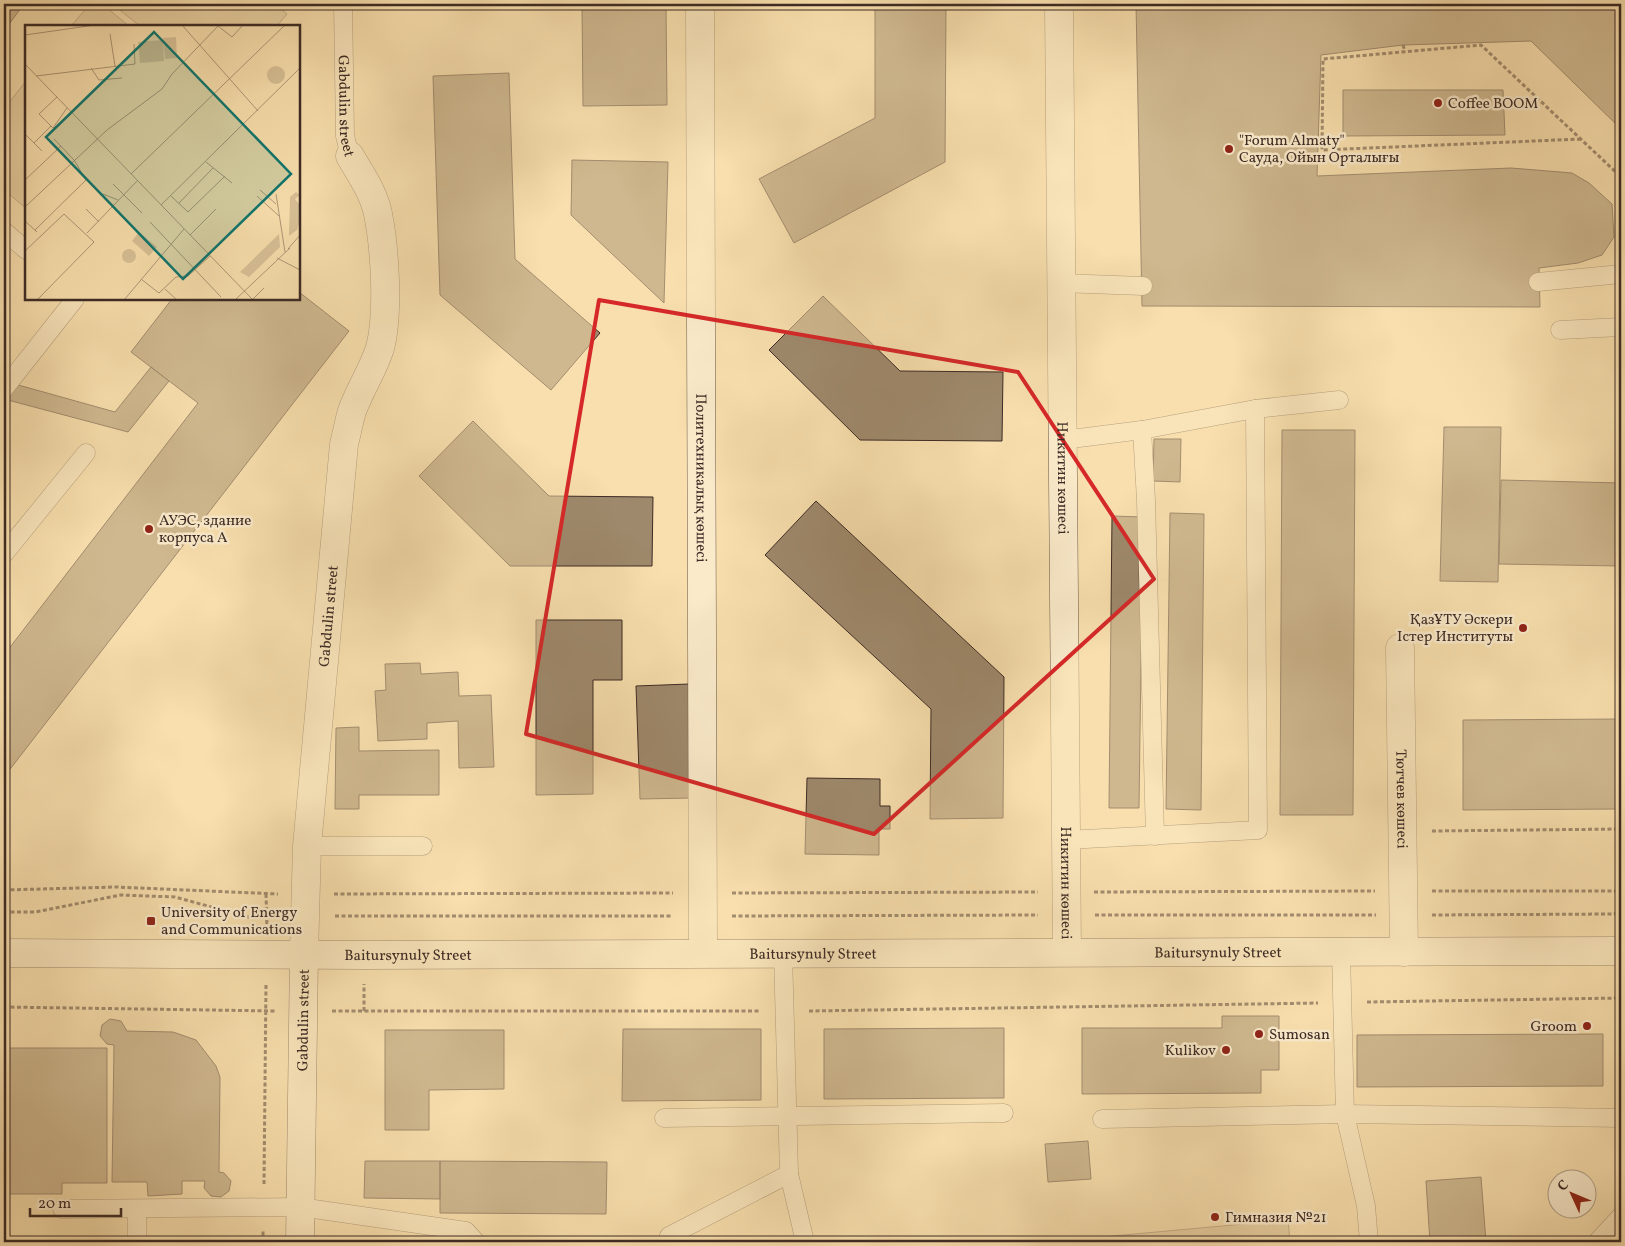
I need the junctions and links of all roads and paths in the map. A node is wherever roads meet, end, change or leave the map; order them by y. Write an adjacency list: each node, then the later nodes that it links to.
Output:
1 (343, 4): 7 (lane, Gabdulin street)
2 (700, 4): 36 (street, Политехникалық көшесі)
3 (1059, 4): 13 (street, Никитин көшесі)
4 (1403, 45): 5 (path)
5 (1405, 50): 6 (path); 6 (path)
6 (1581, 139): 8 (path)
7 (350, 156): 30 (street, Gabdulin street)
8 (1621, 177)
9 (4, 231): 10 (lane)
10 (25, 249)
11 (1621, 274): 12 (lane)
12 (1538, 282)
13 (1060, 283): 14 (lane); 22 (street, Никитин көшесі)
14 (1142, 286)
15 (74, 300): 18 (lane)
16 (1621, 327): 17 (lane)
17 (1560, 330)
18 (4, 389)
19 (1339, 400): 20 (lane)
20 (1256, 409): 21 (lane); 28 (lane)
21 (1142, 430): 22 (lane); 28 (lane)
22 (1063, 440): 29 (street, Никитин көшесі)
23 (86, 453): 24 (lane)
24 (4, 554)
25 (1400, 648): 27 (street, Тютчев көшесі)
26 (1621, 829): 27 (path)
27 (1402, 831): 35 (street, Тютчев көшесі)
28 (1155, 836): 29 (lane)
29 (1066, 840): 37 (street, Никитин көшесі)
30 (307, 846): 31 (lane); 38 (street, Gabdulin street)
31 (423, 846)
32 (4, 890): 34 (path)
33 (1621, 891): 35 (path)
34 (266, 894): 38 (path); 41 (path)
35 (1403, 903): 37 (path); 37 (path); 40 (path); 46 (street, Тютчев көшесі)
36 (703, 904): 37 (path); 37 (path); 38 (path); 38 (path); 48 (street, Политехникалық көшесі)
37 (1066, 904): 44 (street, Никитин көшесі)
38 (305, 905): 41 (path); 50 (street, Gabdulin street)
39 (4, 912): 41 (path)
40 (1621, 912)
41 (267, 917): 49 (path)
42 (1621, 951): 46 (street, Baitursynuly Street)
43 (783, 952): 44 (street, Baitursynuly Street); 48 (street, Baitursynuly Street); 56 (lane)
44 (1067, 952): 45 (street, Baitursynuly Street)
45 (1341, 952): 46 (street, Baitursynuly Street); 52 (lane)
46 (1404, 952)
47 (4, 953): 49 (street, Baitursynuly Street)
48 (704, 953): 50 (street, Baitursynuly Street)
49 (266, 954): 50 (street, Baitursynuly Street); 54 (path)
50 (304, 954): 55 (street, Gabdulin street)
51 (1621, 998): 52 (path)
52 (1344, 1003): 56 (path); 58 (lane)
53 (4, 1007): 54 (path)
54 (266, 1011): 55 (path); 64 (path)
55 (302, 1011): 56 (path); 65 (street, Gabdulin street)
56 (785, 1011): 59 (lane)
57 (1004, 1114): 59 (lane)
58 (1345, 1114): 61 (lane); 62 (lane); 76 (lane)
59 (786, 1115): 60 (lane); 63 (lane)
60 (664, 1118)
61 (1102, 1118)
62 (1621, 1118)
63 (789, 1174): 70 (lane); 75 (lane)
64 (264, 1194)
65 (300, 1207): 66 (lane); 73 (street, Gabdulin street); 74 (lane)
66 (137, 1208): 67 (lane); 71 (lane)
67 (62, 1209)
68 (1621, 1216): 77 (lane)
69 (263, 1223): 72 (path)
70 (669, 1236)
71 (137, 1242)
72 (263, 1242)
73 (300, 1242)
74 (476, 1242)
75 (805, 1242)
76 (1369, 1242)
77 (1597, 1242)

